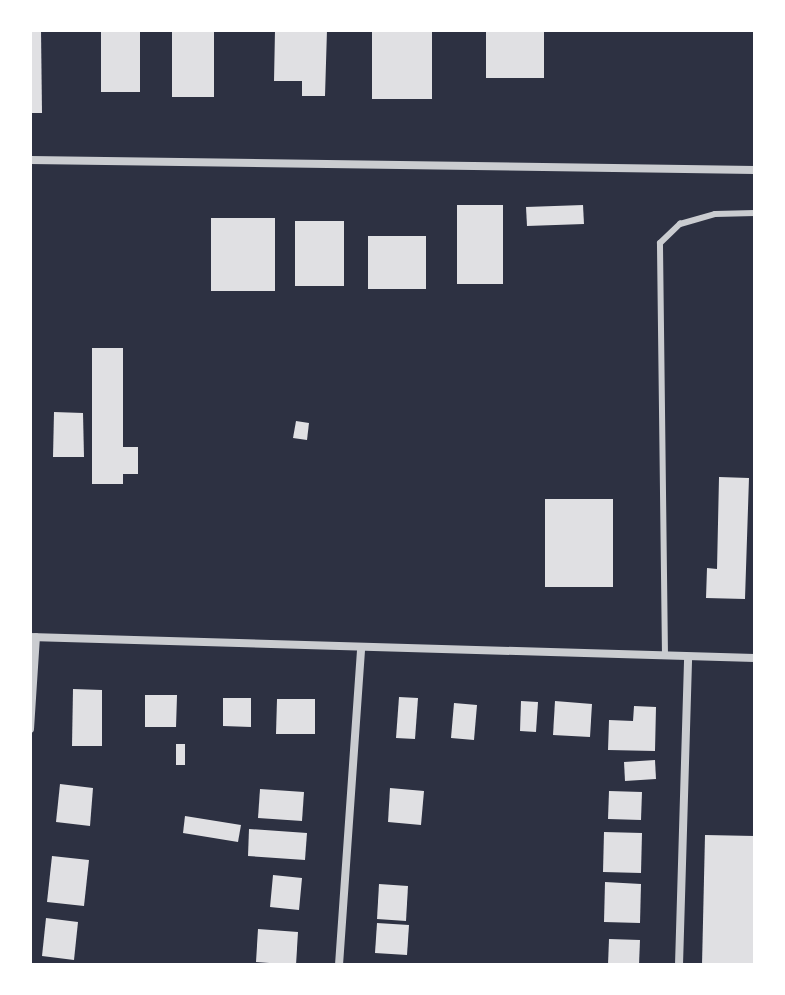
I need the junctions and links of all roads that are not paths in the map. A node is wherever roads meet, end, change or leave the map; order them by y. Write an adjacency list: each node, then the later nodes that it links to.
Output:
1 (30, 160): 2 (street)
2 (755, 170)
3 (755, 213): 6 (lane)
4 (33, 637): 5 (street); 9 (street)
5 (361, 648): 6 (street); 10 (street)
6 (665, 656): 7 (street)
7 (688, 657): 8 (street); 11 (street)
8 (755, 658)
9 (30, 729)
10 (339, 965)
11 (679, 965)

